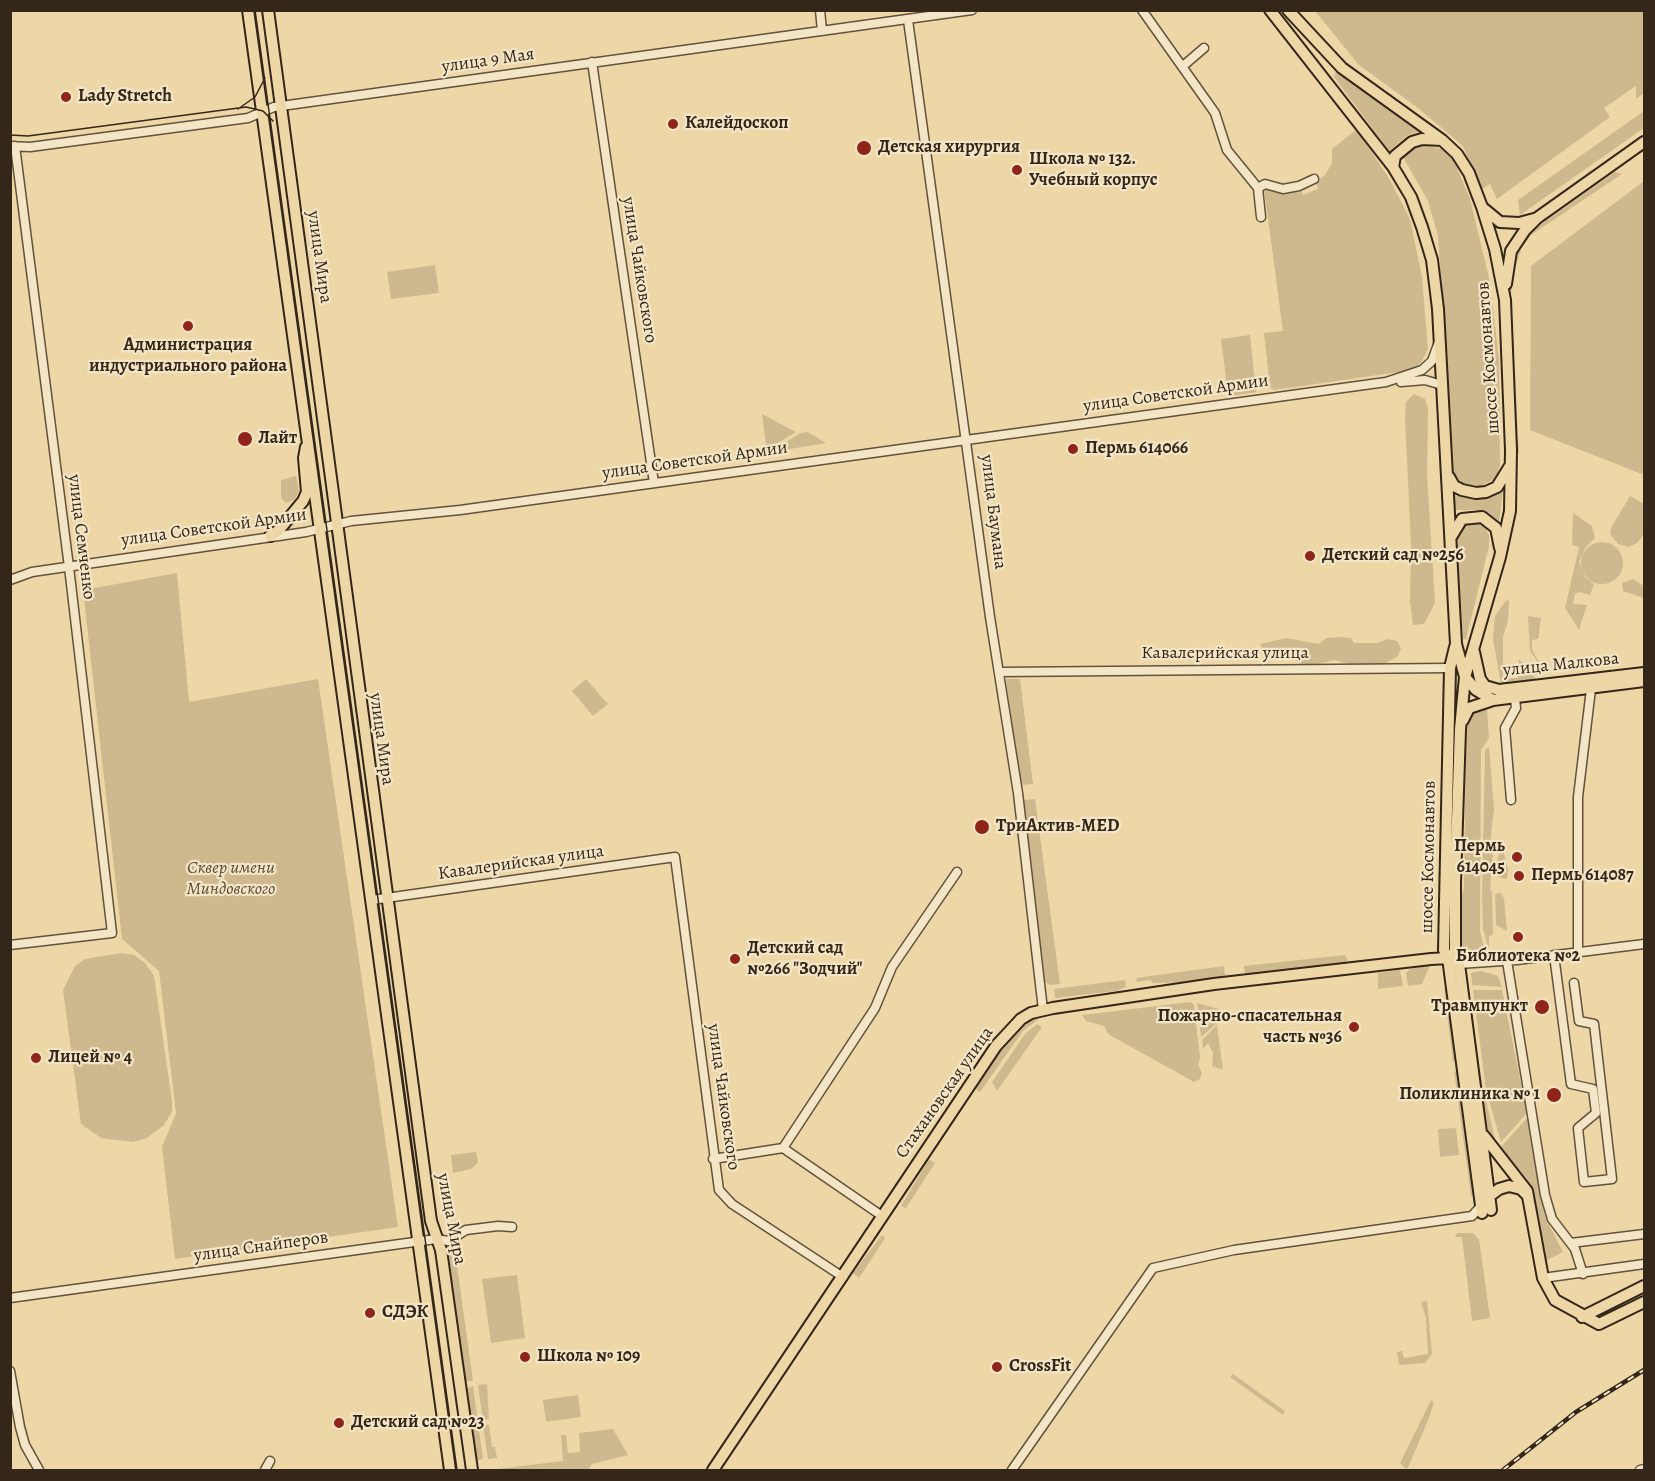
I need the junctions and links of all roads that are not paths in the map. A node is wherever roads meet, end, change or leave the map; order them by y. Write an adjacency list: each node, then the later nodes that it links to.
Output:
1 (248, 10): 14 (main road, улица Мира)
2 (268, 10): 13 (main road, улица Мира)
3 (820, 10): 9 (street)
4 (972, 10): 8 (street, улица 9 Мая)
5 (1142, 10): 12 (street)
6 (1270, 10): 18 (main road, шоссе Космонавтов)
7 (1288, 10): 15 (main road, шоссе Космонавтов)
8 (908, 20): 9 (street, улица 9 Мая); 29 (street, улица Баумана)
9 (822, 31): 11 (street, улица 9 Мая)
10 (1204, 48): 12 (street)
11 (592, 62): 13 (street, улица 9 Мая); 32 (street, улица Чайковского)
12 (1183, 66): 20 (street)
13 (281, 106): 14 (street, улица 9 Мая); 33 (main road, улица Мира)
14 (263, 111): 17 (street, улица 9 Мая); 28 (main road, улица Мира)
15 (1442, 140): 18 (main road); 21 (main road, шоссе Космонавтов)
16 (1644, 142): 23 (main road)
17 (13, 146): 38 (street, улица Семченко)
18 (1393, 167): 25 (main road, шоссе Космонавтов)
19 (1314, 179): 20 (street)
20 (1258, 188): 22 (street)
21 (1482, 207): 23 (main road); 24 (main road, шоссе Космонавтов)
22 (1261, 217)
23 (1537, 218): 24 (main road)
24 (1505, 300): 30 (main road, шоссе Космонавтов)
25 (1440, 342): 26 (street, улица Советской Армии); 27 (main road, шоссе Космонавтов)
26 (1386, 382): 27 (street, улица Советской Армии); 29 (street, улица Советской Армии)
27 (1442, 385): 31 (main road, шоссе Космонавтов)
28 (308, 438): 34 (main road, улица Мира); 35 (main road)
29 (967, 439): 32 (street, улица Советской Армии); 43 (street, улица Баумана)
30 (1511, 465): 31 (main road); 37 (main road, шоссе Космонавтов)
31 (1448, 474): 36 (main road, шоссе Космонавтов)
32 (654, 483): 33 (street, улица Советской Армии)
33 (336, 525): 34 (street, улица Советской Армии); 54 (main road, улица Мира)
34 (321, 529): 35 (street, улица Советской Армии); 55 (main road, улица Мира)
35 (270, 536): 38 (street, улица Советской Армии)
36 (1450, 539): 37 (main road); 40 (main road, шоссе Космонавтов)
37 (1500, 557): 41 (main road, шоссе Космонавтов)
38 (69, 567): 39 (street, улица Советской Армии); 57 (street, улица Семченко)
39 (10, 580)
40 (1456, 644): 42 (main road, шоссе Космонавтов); 45 (main road, шоссе Космонавтов)
41 (1473, 648): 44 (main road, улица Малкова); 45 (main road, шоссе Космонавтов)
42 (1450, 668): 43 (street, Кавалерийская улица); 60 (main road, шоссе Космонавтов)
43 (999, 672): 64 (street, улица Баумана)
44 (1644, 673)
45 (1465, 677): 49 (main road, улица Малкова); 50 (main road, шоссе Космонавтов)
46 (1644, 681): 47 (main road, улица Малкова)
47 (1591, 688): 48 (main road, улица Малкова); 58 (street)
48 (1515, 698): 49 (main road, улица Малкова); 51 (street)
49 (1493, 700): 50 (main road, улица Малкова)
50 (1460, 729): 62 (main road, шоссе Космонавтов)
51 (1511, 800)
52 (675, 856): 54 (street, Кавалерийская улица); 67 (street, улица Чайковского)
53 (957, 872): 66 (street)
54 (387, 898): 55 (street, Кавалерийская улица); 74 (main road, улица Мира)
55 (372, 900): 75 (main road, улица Мира)
56 (1644, 944): 58 (street)
57 (10, 945)
58 (1578, 952): 59 (street)
59 (1554, 955): 61 (street); 63 (street)
60 (1448, 958): 62 (main road); 64 (main road, Стахановская улица); 70 (main road, шоссе Космонавтов)
61 (1507, 961): 62 (street); 76 (street)
62 (1460, 964): 65 (main road, шоссе Космонавтов)
63 (1574, 983)
64 (1043, 1010): 71 (main road, Стахановская улица)
65 (1482, 1133): 68 (main road, шоссе Космонавтов); 69 (main road)
66 (783, 1148): 67 (street); 71 (street)
67 (713, 1159): 79 (street, улица Чайковского)
68 (1489, 1196): 69 (main road); 70 (main road)
69 (1530, 1200): 80 (main road)
70 (1485, 1209): 92 (street)
71 (882, 1216): 79 (main road, Стахановская улица)
72 (512, 1227): 74 (street, улица Снайперов)
73 (1644, 1234): 76 (street)
74 (435, 1239): 75 (street, улица Снайперов); 90 (main road, улица Мира)
75 (419, 1242): 82 (street, улица Снайперов); 89 (main road, улица Мира)
76 (1571, 1243): 78 (street)
77 (1644, 1264): 78 (street)
78 (1583, 1274): 80 (street)
79 (843, 1277): 91 (main road, Стахановская улица)
80 (1543, 1278): 84 (main road)
81 (1644, 1286): 84 (main road)
82 (10, 1298)
83 (1644, 1302): 84 (main road)
84 (1582, 1317)
85 (10, 1371): 87 (street)
86 (270, 1461): 88 (street)
87 (39, 1470)
88 (265, 1470)
89 (450, 1470)
90 (472, 1470)
91 (713, 1470)
92 (1012, 1470)

